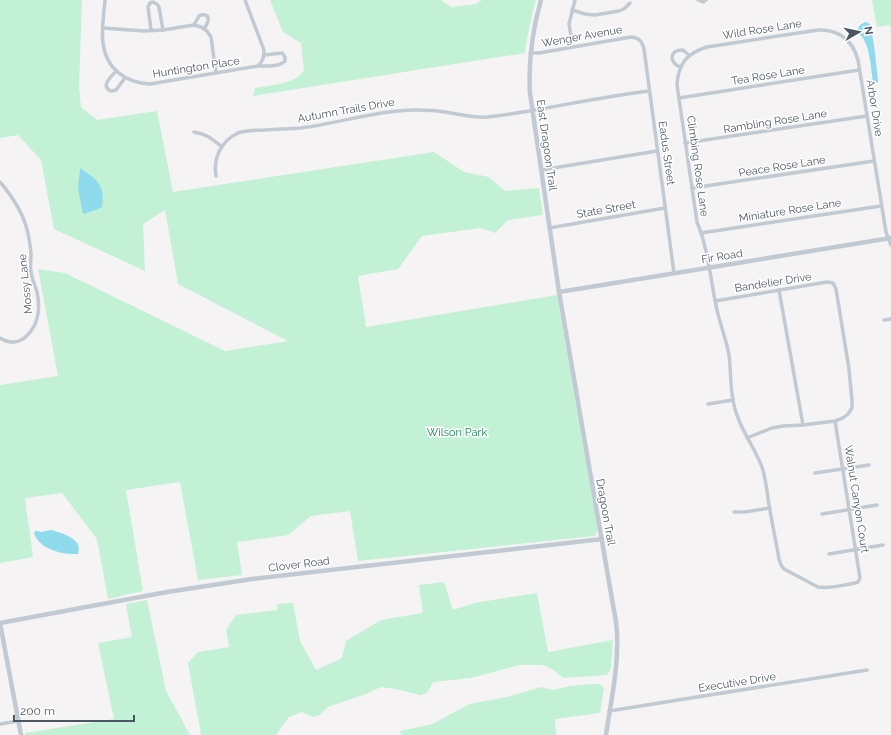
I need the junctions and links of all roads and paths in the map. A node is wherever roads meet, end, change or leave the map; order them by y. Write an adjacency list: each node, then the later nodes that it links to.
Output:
1 (105, 0): 10 (street)
2 (245, 0): 18 (street)
3 (541, 0): 17 (street, East Dragoon Trail)
4 (575, 0): 8 (street)
5 (698, 0): 6 (street)
6 (706, 0)
7 (630, 3): 8 (street)
8 (572, 10): 15 (street)
9 (194, 26): 11 (street); 11 (street); 13 (street)
10 (103, 28): 12 (street); 22 (street)
11 (204, 29): 24 (street)
12 (151, 30): 13 (street); 13 (street)
13 (163, 30)
14 (838, 34): 19 (street, Wild Rose Lane); 23 (street, Arbor Drive)
15 (571, 36)
16 (638, 38): 17 (street, Wenger Avenue); 26 (street, Eadus Street)
17 (530, 53): 28 (street, East Dragoon Trail)
18 (264, 55): 20 (street); 20 (street, Huntington Place)
19 (689, 55): 21 (street, Wild Rose Lane); 21 (street, Wild Rose Lane)
20 (258, 66): 24 (street, Huntington Place)
21 (680, 67): 27 (street, Climbing Rose Lane)
22 (115, 69): 25 (street, Huntington Place); 25 (street)
23 (860, 70): 27 (street, Tea Rose Lane); 29 (street, Arbor Drive)
24 (216, 73): 25 (street, Huntington Place)
25 (125, 78)
26 (649, 91): 28 (street, Autumn Trails Drive); 33 (street, Eadus Street)
27 (678, 98): 31 (street, Climbing Rose Lane)
28 (533, 110): 32 (street, Autumn Trails Drive); 35 (street, East Dragoon Trail)
29 (867, 116): 31 (street, Rambling Rose Lane); 34 (street, Arbor Drive)
30 (194, 132): 32 (street)
31 (685, 143): 38 (street, Climbing Rose Lane)
32 (222, 146): 36 (street)
33 (657, 151): 35 (street); 40 (street, Eadus Street)
34 (874, 161): 38 (street, Peace Rose Lane); 39 (street, Arbor Drive)
35 (541, 170): 41 (street, East Dragoon Trail)
36 (216, 176)
37 (0, 182): 52 (street, Mossy Lane)
38 (692, 188): 42 (street, Climbing Rose Lane)
39 (882, 206): 42 (street, Miniature Rose Lane); 43 (street, Arbor Drive)
40 (665, 208): 41 (street, State Street); 46 (street, Eadus Street)
41 (549, 228): 48 (street, East Dragoon Trail)
42 (701, 233): 45 (street, Climbing Rose Lane)
43 (890, 238): 44 (street, Arbor Drive); 45 (street, Fir Road)
44 (891, 245)
45 (709, 267): 46 (street, Fir Road); 49 (street, Climbing Rose Lane)
46 (674, 273): 48 (street, Fir Road)
47 (779, 290): 49 (street, Bandelier Drive); 55 (street, Bandelier Drive); 56 (street)
48 (559, 292): 66 (street, Dragoon Trail)
49 (715, 301): 53 (street, Climbing Rose Lane)
50 (891, 319): 51 (street)
51 (884, 320)
52 (0, 338)
53 (733, 400): 54 (street); 57 (street, Climbing Rose Lane)
54 (708, 404)
55 (835, 421): 56 (street); 59 (street, Walnut Canyon Court)
56 (803, 425): 57 (street)
57 (747, 438): 62 (street, Climbing Rose Lane)
58 (869, 464): 59 (street)
59 (843, 469): 60 (street); 63 (street, Walnut Canyon Court)
60 (815, 473)
61 (877, 505): 63 (street)
62 (770, 508): 64 (street); 70 (street, Climbing Rose Lane)
63 (850, 509): 65 (street); 68 (street, Walnut Canyon Court)
64 (734, 512)
65 (822, 514)
66 (602, 539): 71 (street, Clover Road); 73 (street, Dragoon Trail)
67 (883, 545): 68 (street)
68 (856, 550): 69 (street); 70 (street, Walnut Canyon Court)
69 (829, 554)
70 (859, 580)
71 (0, 623): 74 (street)
72 (867, 670): 73 (street, Executive Drive)
73 (609, 711): 77 (street, Dragoon Trail)
74 (18, 721): 75 (street); 76 (street)
75 (0, 724)
76 (21, 735)
77 (606, 735)

